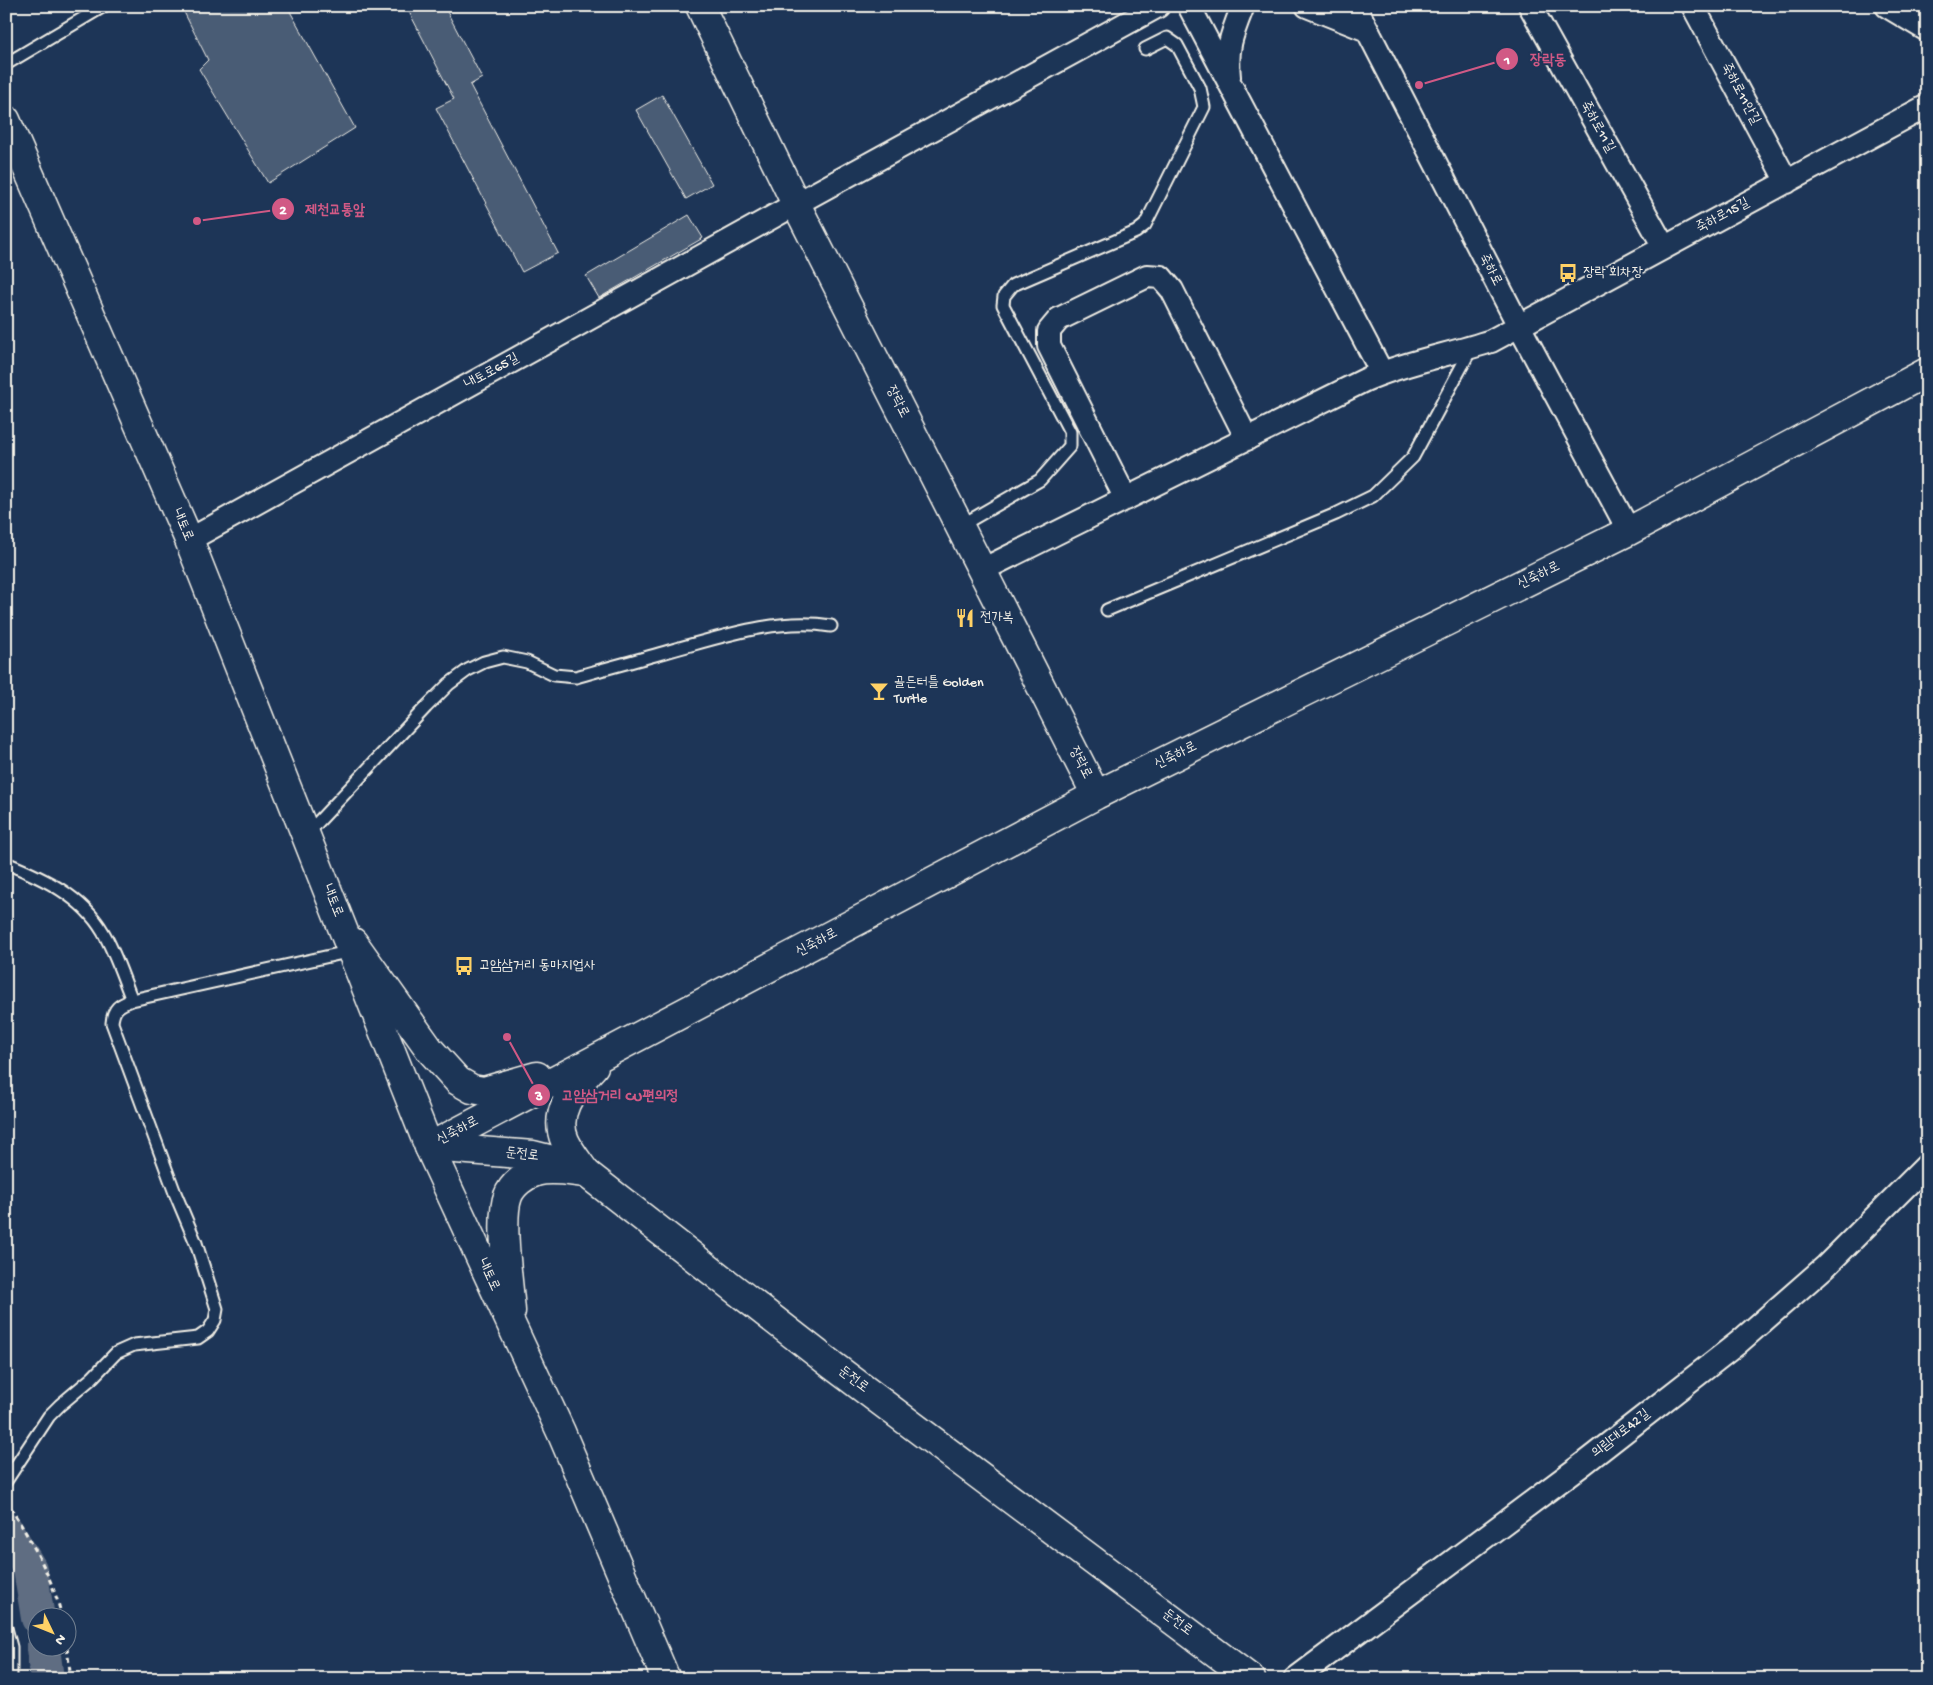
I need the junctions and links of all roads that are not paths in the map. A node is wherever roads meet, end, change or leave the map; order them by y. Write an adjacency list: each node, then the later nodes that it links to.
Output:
1 (104, 6): 14 (lane)
2 (700, 6): 19 (street, 장락로)
3 (1158, 6): 19 (street, 내토로65길)
4 (1189, 6): 15 (street)
5 (1243, 6): 15 (street)
6 (1307, 6): 11 (street)
7 (1355, 6): 11 (street, 죽하로)
8 (1530, 6): 20 (street, 죽하로11길)
9 (1693, 6): 18 (street, 죽하로11안길)
10 (1887, 6): 12 (street)
11 (1367, 30): 21 (street, 죽하로)
12 (1927, 30)
13 (1145, 49): 27 (lane)
14 (6, 64)
15 (1229, 82): 24 (street)
16 (1927, 106): 18 (street, 죽하로15길)
17 (6, 120): 29 (street, 내토로)
18 (1787, 182): 20 (street, 죽하로15길)
19 (796, 204): 27 (street, 장락로); 29 (street, 내토로65길)
20 (1664, 247): 21 (street, 죽하로15길)
21 (1519, 326): 22 (street, 죽하로15길); 28 (street, 죽하로)
22 (1472, 347): 24 (street, 죽하로15길); 31 (lane)
23 (1927, 372): 28 (street, 신죽하로)
24 (1382, 373): 25 (street, 죽하로15길)
25 (1247, 439): 26 (street, 죽하로15길); 26 (street)
26 (1126, 499): 30 (street, 죽하로15길)
27 (960, 526): 30 (street, 장락로)
28 (1629, 532): 33 (street, 신죽하로)
29 (189, 540): 34 (street, 내토로)
30 (982, 570): 33 (street, 장락로)
31 (1107, 610)
32 (832, 626): 34 (lane)
33 (1096, 795): 38 (street, 신죽하로)
34 (306, 835): 36 (street, 내토로)
35 (6, 863): 37 (lane)
36 (347, 939): 37 (lane); 38 (street); 39 (street, 내토로)
37 (132, 1000): 43 (lane)
38 (604, 1055): 39 (street, 신죽하로); 41 (street)
39 (429, 1147): 41 (street, 둔전로); 42 (street, 내토로)
40 (1927, 1166): 48 (street, 의림대로42길)
41 (586, 1173): 42 (street); 47 (street, 둔전로)
42 (513, 1328): 46 (street, 내토로)
43 (6, 1481)
44 (6, 1628): 45 (lane)
45 (11, 1679)
46 (666, 1679)
47 (1251, 1679)
48 (1295, 1679)

